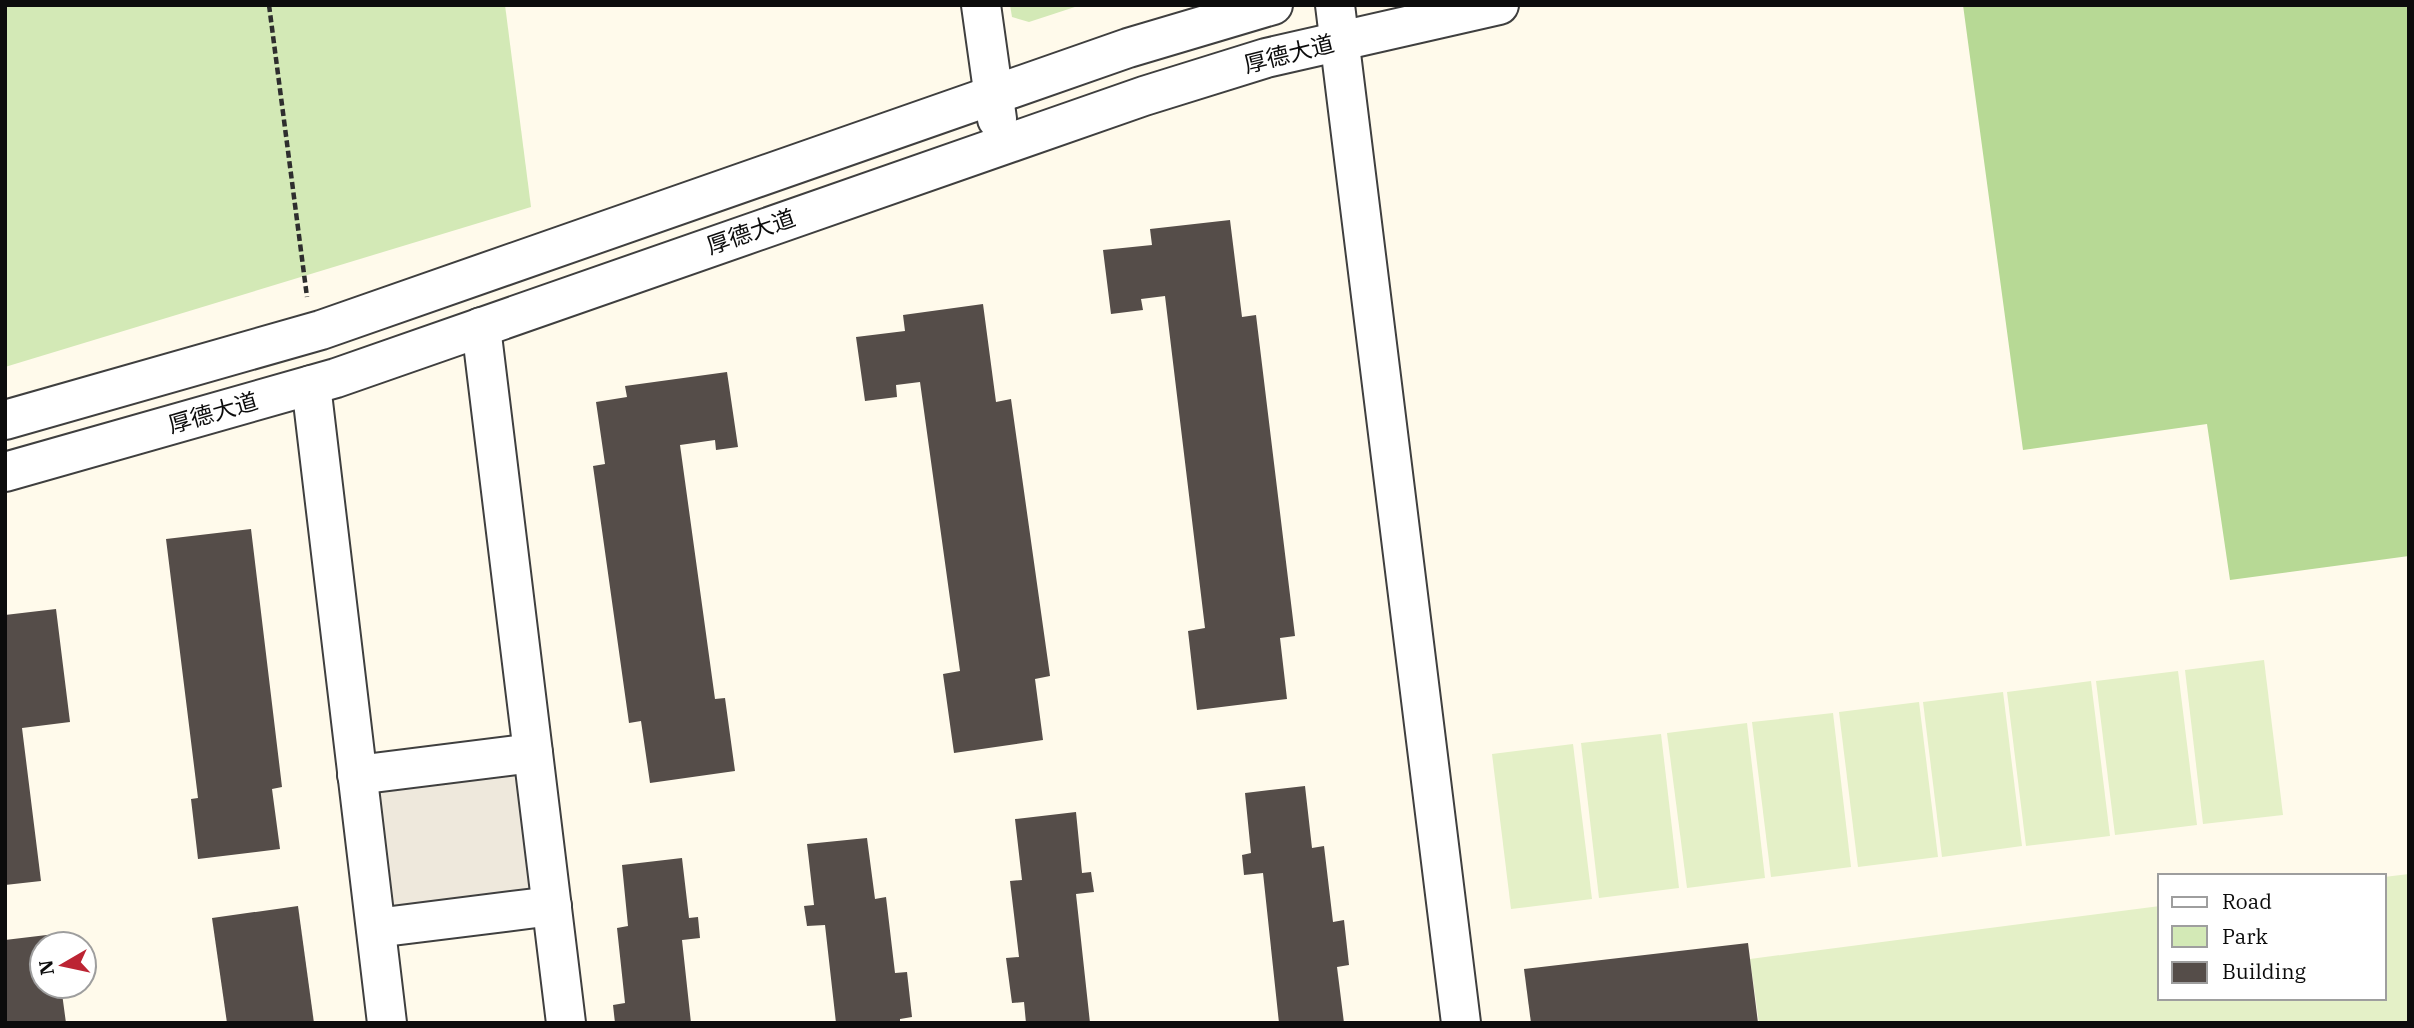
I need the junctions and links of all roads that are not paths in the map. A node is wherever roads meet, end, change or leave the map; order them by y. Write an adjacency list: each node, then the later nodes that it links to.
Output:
1 (981, 5): 5 (lane)
2 (1273, 5): 5 (lane)
3 (1499, 5): 4 (lane, 厚德大道)
4 (1337, 23): 6 (lane, 厚德大道); 17 (lane)
5 (993, 95): 6 (lane); 9 (lane)
6 (1001, 145): 7 (lane, 厚德大道)
7 (481, 327): 8 (lane, 厚德大道); 11 (lane)
8 (311, 385): 10 (lane, 厚德大道); 12 (lane)
9 (5, 420)
10 (5, 472)
11 (533, 753): 12 (lane); 13 (lane)
12 (357, 775): 14 (lane)
13 (552, 906): 14 (lane); 16 (lane)
14 (376, 928): 15 (lane)
15 (387, 1023)
16 (566, 1023)
17 (1461, 1023)

